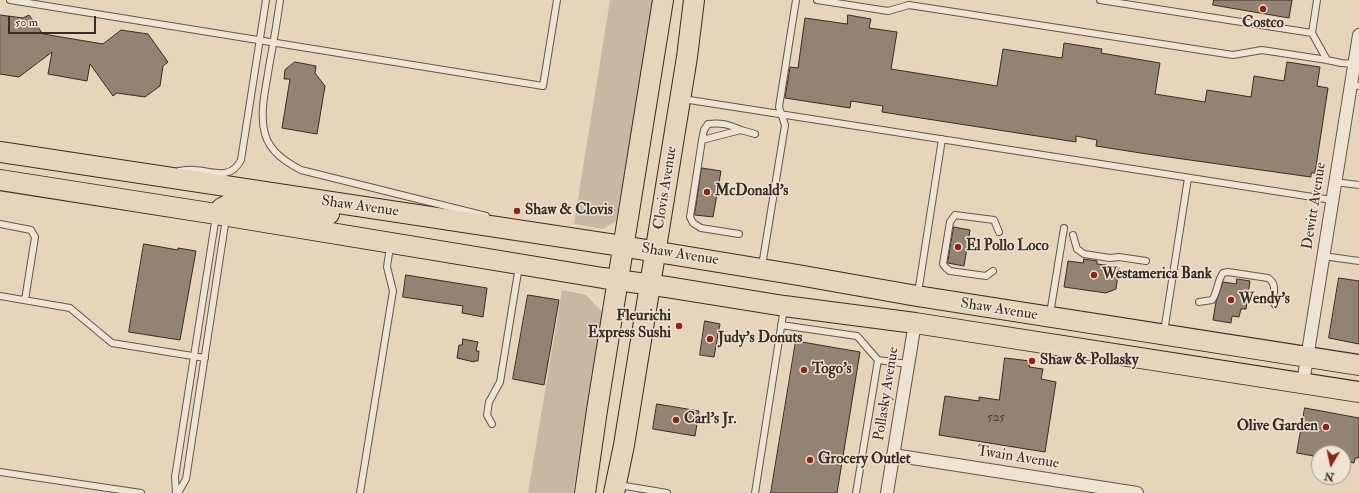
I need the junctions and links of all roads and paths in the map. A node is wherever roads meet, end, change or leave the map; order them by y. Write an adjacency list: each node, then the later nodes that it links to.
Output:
1 (10, 0): 13 (lane)
2 (266, 0): 13 (lane)
3 (280, 0): 14 (lane)
4 (556, 0): 14 (lane)
5 (663, 0): 42 (main road)
6 (694, 0): 18 (main road, Clovis Avenue)
7 (796, 0): 19 (lane)
8 (817, 0): 15 (lane)
9 (1100, 0): 11 (lane)
10 (1317, 0): 11 (lane)
11 (1312, 33): 15 (lane)
12 (1359, 34): 16 (street, Dewitt Avenue)
13 (260, 40): 14 (lane); 25 (lane)
14 (274, 42): 33 (lane)
15 (1327, 60): 16 (lane)
16 (1357, 63): 17 (street, Dewitt Avenue)
17 (1355, 86): 28 (street, Dewitt Avenue)
18 (681, 98): 19 (lane); 43 (main road, Clovis Avenue)
19 (782, 114): 22 (lane); 48 (lane)
20 (741, 130): 21 (lane); 23 (lane); 23 (lane)
21 (755, 134)
22 (942, 139): 26 (lane); 53 (lane)
23 (702, 140): 38 (lane)
24 (0, 152): 25 (main road, Shaw Avenue)
25 (142, 174): 31 (main road, Shaw Avenue)
26 (1188, 178): 30 (lane); 60 (lane)
27 (0, 180): 32 (main road, Shaw Avenue)
28 (1335, 182): 29 (lane); 30 (street, Dewitt Avenue)
29 (1359, 185)
30 (1332, 200): 44 (street, Dewitt Avenue)
31 (371, 209): 32 (main road); 40 (main road, Shaw Avenue)
32 (221, 215): 41 (main road, Shaw Avenue); 61 (lane); 63 (lane)
33 (496, 218)
34 (511, 222): 40 (lane)
35 (0, 224): 54 (lane)
36 (1064, 228): 58 (lane)
37 (999, 232): 49 (lane)
38 (739, 234)
39 (1073, 235): 45 (lane)
40 (580, 239): 42 (main road, Shaw Avenue)
41 (390, 243): 47 (main road, Shaw Avenue); 75 (lane)
42 (624, 246): 43 (main road, Shaw Avenue); 50 (main road)
43 (655, 252): 48 (main road, Shaw Avenue); 51 (main road, Clovis Avenue)
44 (1323, 256): 46 (lane); 62 (street, Dewitt Avenue)
45 (1146, 261)
46 (1359, 261)
47 (519, 264): 50 (main road, Shaw Avenue); 69 (lane)
48 (762, 269): 53 (main road, Shaw Avenue)
49 (993, 271)
50 (618, 280): 51 (main road, Shaw Avenue); 76 (main road)
51 (649, 285): 57 (main road, Shaw Avenue); 72 (main road, Clovis Avenue)
52 (0, 296): 54 (lane)
53 (917, 296): 57 (main road); 58 (main road, Shaw Avenue)
54 (25, 300): 61 (lane)
55 (1199, 302): 56 (lane)
56 (1275, 305)
57 (783, 316): 59 (main road, Shaw Avenue); 64 (lane); 78 (lane)
58 (1050, 318): 59 (main road); 60 (main road, Shaw Avenue)
59 (915, 323): 65 (street, Pollasky Avenue); 67 (main road, Shaw Avenue)
60 (1164, 335): 62 (main road, Shaw Avenue)
61 (193, 356): 63 (lane); 74 (lane)
62 (1306, 357): 66 (main road, Shaw Avenue); 67 (street, Dewitt Avenue)
63 (205, 358): 74 (lane)
64 (878, 360): 65 (lane); 79 (lane)
65 (908, 364): 70 (street, Pollasky Avenue)
66 (1359, 365)
67 (1303, 383): 68 (main road, Shaw Avenue)
68 (1359, 392)
69 (492, 424)
70 (894, 455): 80 (street, Pollasky Avenue); 81 (street, Twain Avenue)
71 (0, 472): 73 (lane)
72 (615, 489): 77 (lane)
73 (141, 493)
74 (177, 493)
75 (360, 493)
76 (585, 493)
77 (667, 493)
78 (755, 493)
79 (856, 493)
80 (887, 493)
81 (1137, 493)

